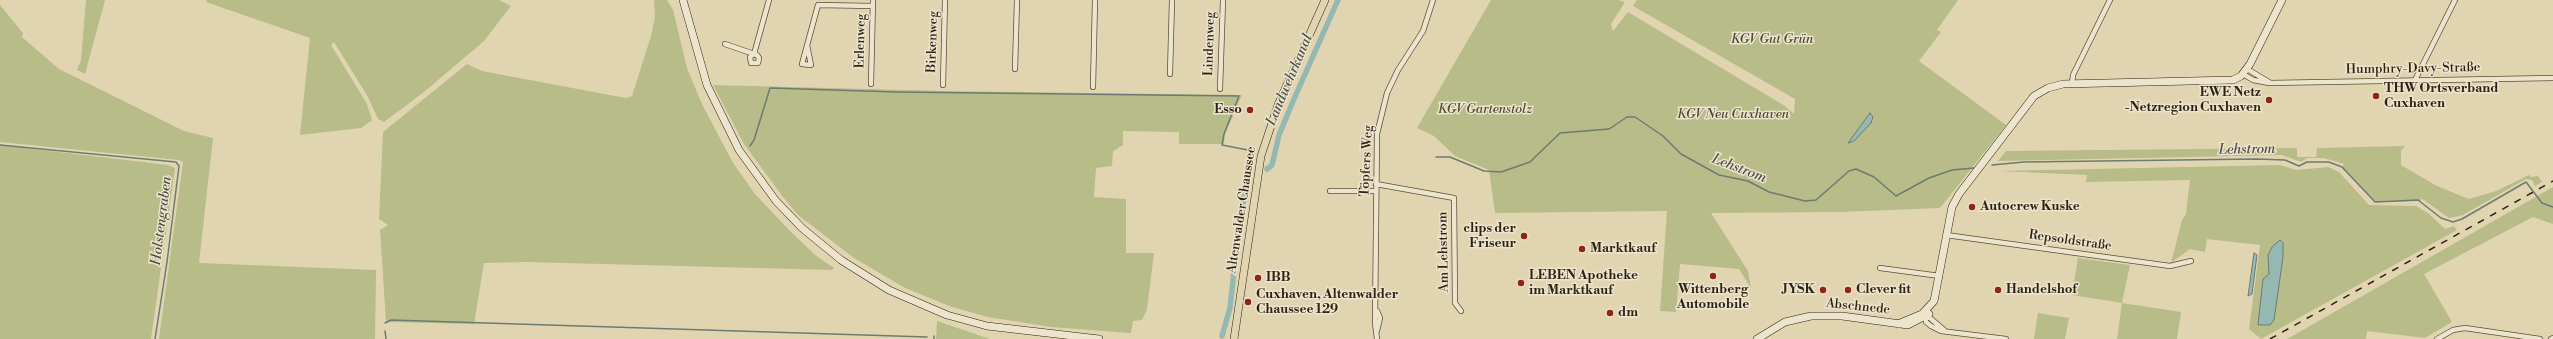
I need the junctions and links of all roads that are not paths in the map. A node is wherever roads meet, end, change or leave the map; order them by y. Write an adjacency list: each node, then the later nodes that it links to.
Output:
1 (683, 0): 37 (street)
2 (768, 0): 15 (street)
3 (873, 0): 14 (street, Erlenweg)
4 (945, 0): 24 (street, Birkenweg)
5 (1017, 0): 17 (street)
6 (1095, 0): 25 (street)
7 (1172, 0): 19 (street)
8 (1223, 0): 26 (street, Lindenweg)
9 (1325, 0): 38 (main road, Altenwalder Chaussee)
10 (1433, 0): 27 (street, Töpfers Weg)
11 (2110, 0): 23 (street)
12 (2282, 0): 18 (street)
13 (2455, 0): 21 (street)
14 (873, 6): 16 (street); 22 (street, Erlenweg)
15 (725, 44)
16 (807, 45)
17 (1015, 69)
18 (2245, 71): 21 (street, Humphry-Davy-Straße); 23 (street)
19 (1170, 74)
20 (2553, 78): 21 (street, Humphry-Davy-Straße)
21 (2414, 80)
22 (871, 84)
23 (2072, 84): 30 (street)
24 (943, 85)
25 (1093, 87)
26 (1220, 89)
27 (1376, 184): 29 (street, Töpfers Weg); 34 (street, Am Lehstrom)
28 (1330, 191): 29 (street)
29 (1376, 191): 39 (street, Töpfers Weg)
30 (1946, 235): 31 (street, Repsoldstraße); 33 (street)
31 (2191, 261)
32 (1880, 268): 33 (street)
33 (1940, 276): 35 (street)
34 (1460, 311)
35 (1924, 315): 36 (street, Abschnede); 42 (street)
36 (1770, 330): 40 (street, Abschnede); 41 (street, Abschnede)
37 (1099, 339)
38 (1234, 339)
39 (1377, 339)
40 (1757, 339)
41 (1762, 339)
42 (2006, 339)
43 (2437, 339): 44 (street)
44 (2540, 339)

